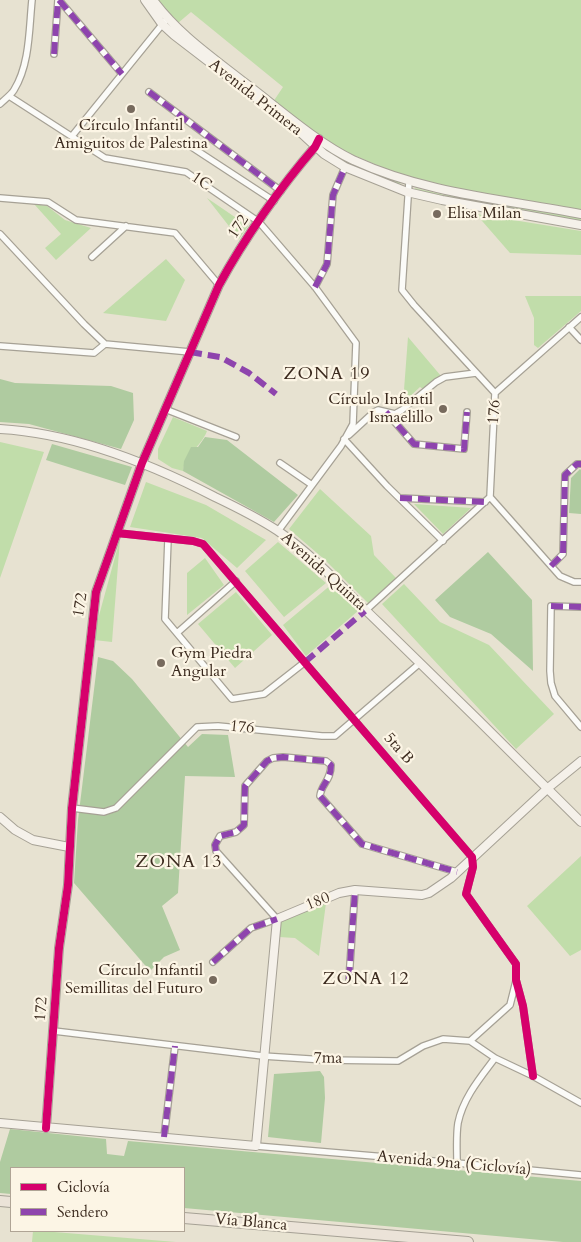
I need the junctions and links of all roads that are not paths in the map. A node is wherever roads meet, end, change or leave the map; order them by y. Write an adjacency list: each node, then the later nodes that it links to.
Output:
1 (32, 0): 9 (street)
2 (59, 0): 6 (street); 7 (street)
3 (145, 0): 5 (street, Avenida Primera)
4 (152, 0): 5 (street, Avenida Primera)
5 (165, 21): 7 (street); 12 (street, Avenida Primera); 14 (street, Avenida Primera)
6 (54, 54)
7 (122, 74): 11 (street)
8 (149, 92): 17 (street)
9 (9, 96): 10 (street); 11 (street, 1C)
10 (0, 104)
11 (72, 136): 22 (street, 1C)
12 (319, 139): 14 (street, 172); 16 (street, Avenida Primera)
13 (187, 144): 20 (street)
14 (315, 147): 15 (street, Avenida Primera); 17 (street, 172)
15 (345, 167): 18 (street, Avenida Primera); 28 (street)
16 (409, 182): 18 (street); 21 (street, Avenida Primera)
17 (281, 190): 20 (street, 172)
18 (407, 192): 23 (street, Avenida Primera); 35 (street)
19 (0, 198): 24 (street)
20 (274, 201): 22 (street, 172)
21 (581, 214)
22 (259, 222): 27 (street, 172); 28 (street, 1C)
23 (581, 225)
24 (126, 226): 26 (street); 27 (street)
25 (0, 234): 32 (street)
26 (92, 258)
27 (219, 285): 34 (street, 172)
28 (315, 287): 42 (street, 1C)
29 (581, 317): 30 (street, 176)
30 (569, 327): 31 (street); 36 (street, 176)
31 (581, 340)
32 (105, 344): 33 (street); 34 (street)
33 (0, 346)
34 (190, 352): 37 (street, 172)
35 (476, 373): 36 (street); 38 (street)
36 (495, 393): 48 (street, 176)
37 (165, 408): 41 (street); 43 (street, 172)
38 (386, 412): 39 (street); 42 (street)
39 (467, 412)
40 (0, 429): 43 (street, Avenida Quinta)
41 (236, 437)
42 (344, 439): 46 (street); 47 (street)
43 (142, 463): 49 (street, Avenida Quinta); 50 (street, 172)
44 (280, 463): 46 (street)
45 (581, 464): 53 (street)
46 (312, 485): 49 (street)
47 (400, 498): 48 (street); 52 (street)
48 (488, 499): 52 (street); 53 (street)
49 (278, 531): 57 (street, Avenida Quinta)
50 (117, 533): 51 (street, 5ta B); 65 (street, 172)
51 (168, 539): 54 (street, 5ta B); 58 (street)
52 (442, 541): 57 (street)
53 (551, 566): 55 (street)
54 (236, 581): 58 (street); 59 (street, 5ta B)
55 (581, 582)
56 (581, 607): 62 (street)
57 (365, 611): 60 (street, Avenida Quinta)
58 (177, 633): 59 (street)
59 (305, 662): 61 (street, 5ta B)
60 (420, 663): 61 (street, 176); 64 (street, Avenida Quinta)
61 (354, 719): 65 (street, 176); 69 (street, 5ta B)
62 (581, 727)
63 (581, 761): 64 (street, 180)
64 (548, 788): 67 (street, Avenida Quinta); 69 (street, 180)
65 (72, 808): 68 (street, 172)
66 (0, 817): 68 (street)
67 (581, 822)
68 (69, 847): 76 (street, 172)
69 (472, 857): 70 (street, 180); 75 (street)
70 (458, 872): 71 (street, 180); 72 (street)
71 (355, 890): 72 (street, 180); 74 (street)
72 (277, 919): 73 (street); 79 (street)
73 (213, 962)
74 (349, 979)
75 (516, 980): 77 (street); 81 (street)
76 (54, 1031): 78 (street, 7ma); 84 (street, 172)
77 (470, 1041): 79 (street, 7ma); 80 (street, 7ma)
78 (175, 1046): 79 (street, 7ma); 85 (street)
79 (264, 1056): 86 (street)
80 (495, 1058): 81 (street, 7ma); 87 (street)
81 (533, 1076): 82 (street, 7ma)
82 (581, 1103)
83 (0, 1124): 84 (street)
84 (46, 1128): 85 (street)
85 (164, 1138): 86 (street)
86 (256, 1146): 87 (street, Avenida 9na (Ciclovía))
87 (457, 1163): 88 (street, Avenida 9na (Ciclovía))
88 (581, 1176)
89 (185, 1218): 90 (highway, Vía Blanca)
90 (468, 1242)

